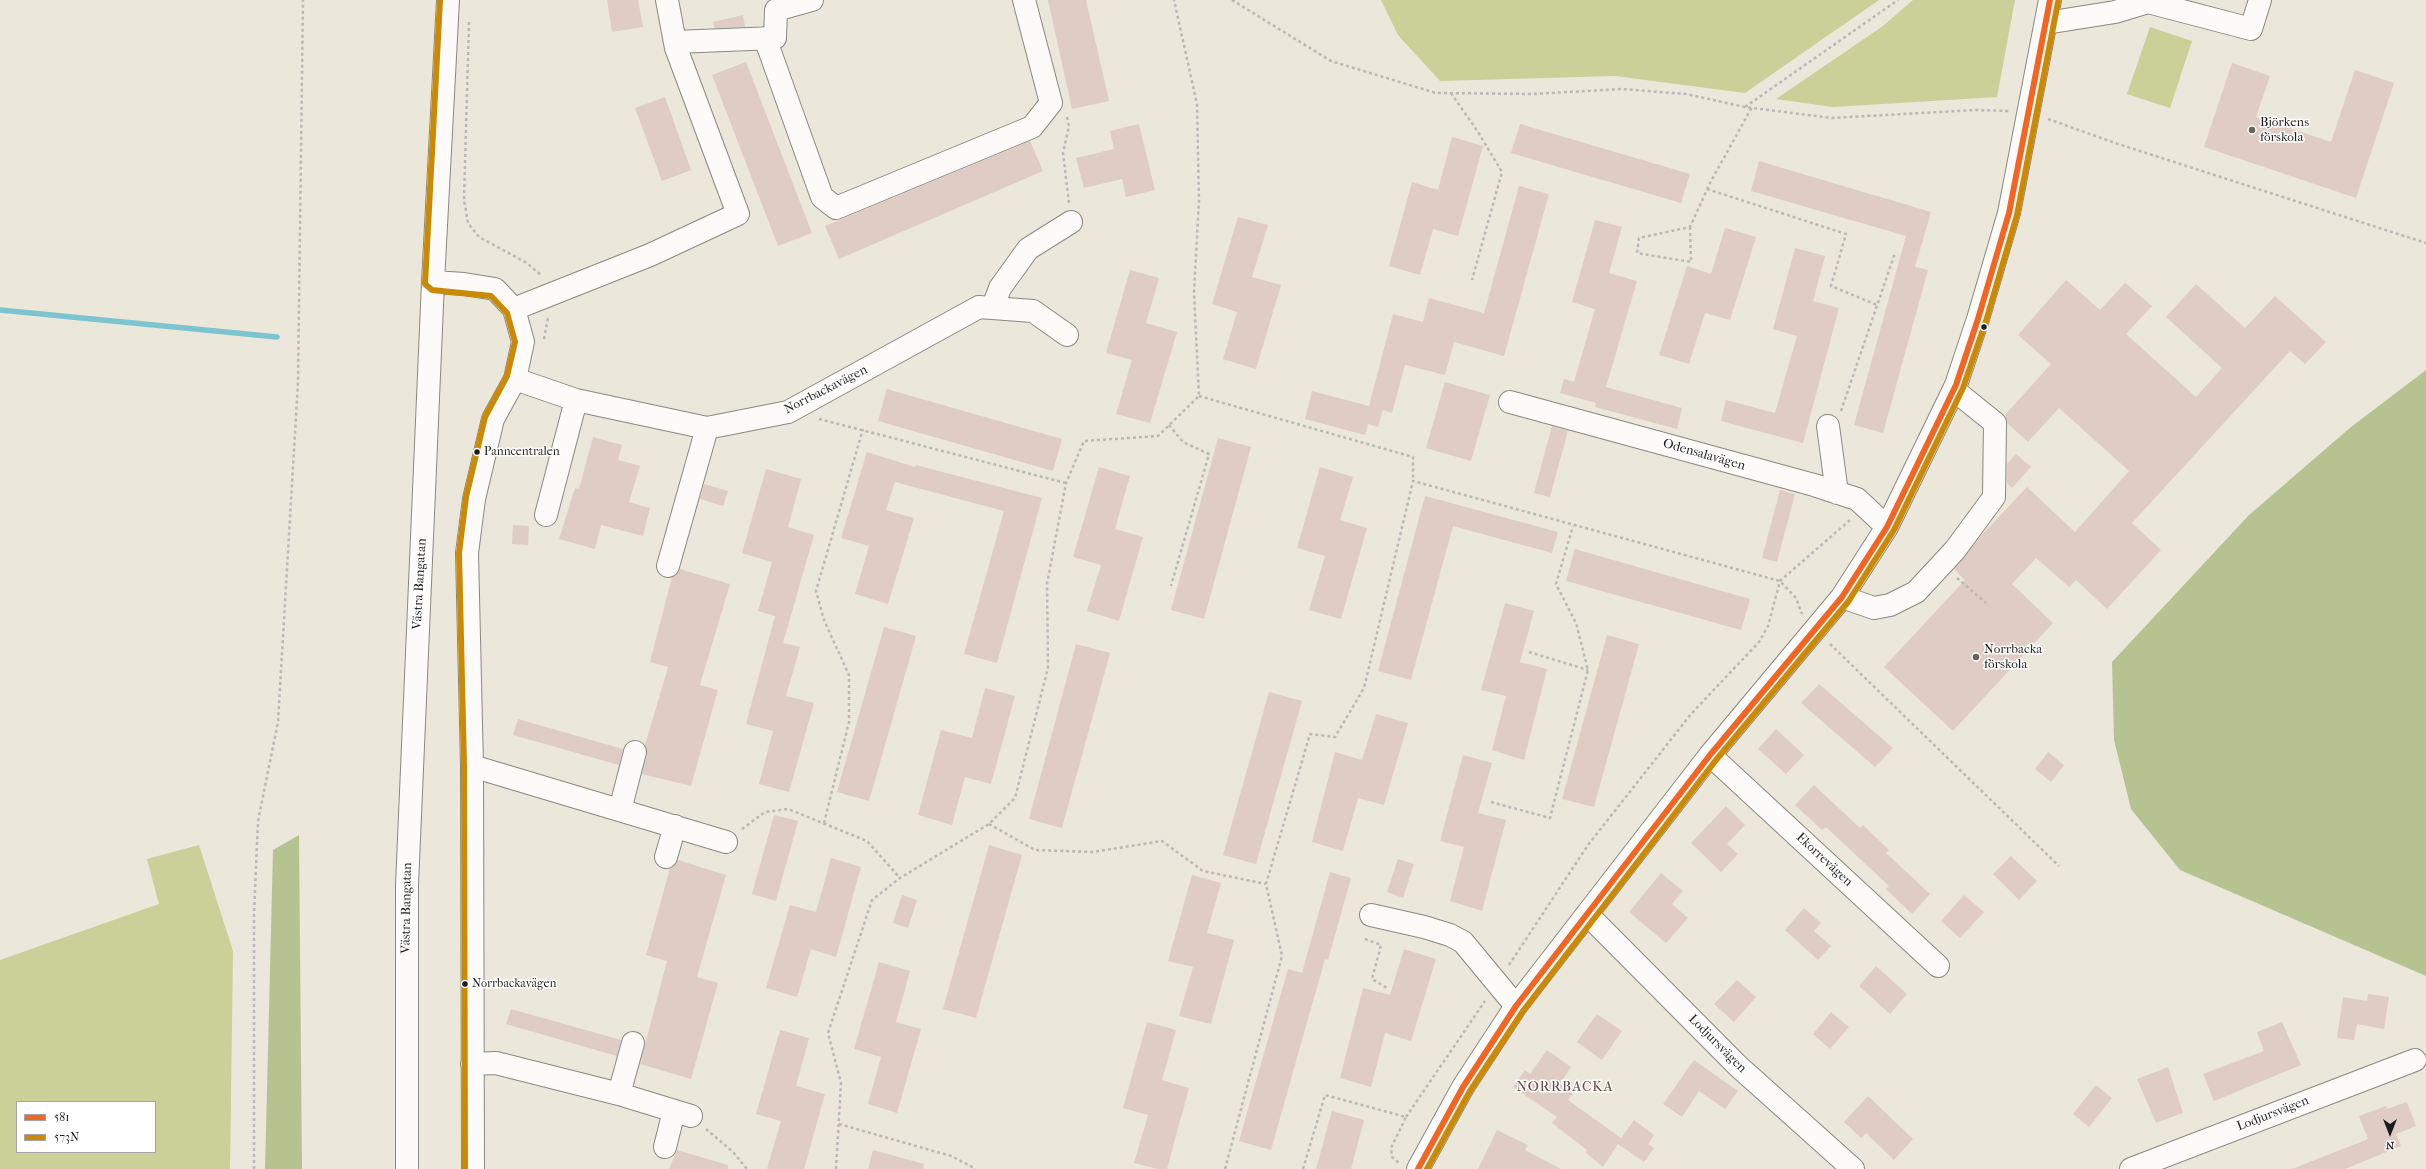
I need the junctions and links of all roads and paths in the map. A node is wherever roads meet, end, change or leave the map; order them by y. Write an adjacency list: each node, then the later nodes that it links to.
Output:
1 (303, 0): 87 (path)
2 (448, 0): 25 (street, Västra Bangatan)
3 (667, 0): 14 (street)
4 (812, 0): 13 (street)
5 (1024, 0): 13 (street)
6 (1174, 0): 34 (path)
7 (1232, 0): 15 (path)
8 (1898, 0): 16 (path)
9 (2050, 0): 12 (street)
10 (2260, 0): 12 (street)
11 (469, 15): 26 (path)
12 (2046, 22): 18 (street)
13 (764, 38): 14 (street)
14 (675, 42): 26 (street)
15 (1451, 93): 16 (path); 24 (path)
16 (1745, 107): 17 (path)
17 (1752, 107): 18 (path); 19 (path)
18 (2030, 112): 22 (path); 33 (street)
19 (1708, 189): 21 (path); 27 (path)
20 (1071, 222): 28 (street)
21 (1690, 227): 21 (path)
22 (2426, 243)
23 (1895, 253): 27 (path)
24 (1472, 280)
25 (433, 282): 29 (street); 88 (street, Västra Bangatan)
26 (550, 294): 29 (street); 31 (path)
27 (1877, 305): 38 (path)
28 (993, 307): 30 (street, Norrbackavägen); 40 (street, Norrbackavägen)
29 (514, 309): 32 (street)
30 (1067, 335)
31 (544, 340)
32 (515, 379): 35 (street, Norrbackavägen); 60 (street)
33 (1954, 390): 48 (street); 49 (street)
34 (1199, 396): 39 (path); 42 (path)
35 (576, 400): 40 (street, Norrbackavägen); 46 (street)
36 (1510, 402): 44 (street, Odensalavägen)
37 (818, 419): 41 (path)
38 (1834, 420): 44 (street)
39 (1169, 425): 43 (path); 52 (path)
40 (707, 428): 50 (street)
41 (864, 430): 43 (path); 63 (path)
42 (1413, 481): 47 (path); 70 (path)
43 (1066, 483): 64 (path)
44 (1837, 493): 45 (street, Odensalavägen)
45 (1864, 508): 48 (street, Odensalavägen); 51 (path)
46 (546, 515)
47 (1573, 526): 51 (path); 57 (path)
48 (1887, 527): 53 (street)
49 (1941, 564): 53 (street); 54 (path)
50 (668, 566)
51 (1780, 581): 55 (path); 75 (path)
52 (1171, 586)
53 (1842, 597): 55 (street)
54 (1986, 603)
55 (1815, 630): 59 (street); 68 (path)
56 (1529, 652): 57 (path)
57 (1588, 670): 61 (path)
58 (635, 752): 62 (street)
59 (1710, 755): 71 (street); 74 (street, Ekorrevägen)
60 (472, 766): 62 (street); 80 (street)
61 (1491, 802)
62 (620, 810): 65 (street)
63 (824, 823): 66 (path); 69 (path)
64 (989, 824): 69 (path); 70 (path)
65 (675, 826): 66 (street); 67 (street)
66 (726, 842)
67 (666, 857)
68 (2060, 866)
69 (900, 878): 84 (path)
70 (1266, 884): 93 (path)
71 (1587, 914): 77 (street); 95 (street, Lodjursvägen)
72 (1371, 915): 75 (street)
73 (1365, 939): 76 (path)
74 (1938, 966)
75 (1498, 982): 77 (street); 83 (path)
76 (1387, 988)
77 (1516, 1006): 86 (street)
78 (633, 1043): 81 (street)
79 (2415, 1060): 96 (street, Lodjursvägen)
80 (472, 1064): 81 (street); 89 (street)
81 (619, 1094): 82 (street)
82 (682, 1113): 85 (street); 90 (path)
83 (1406, 1117): 86 (path); 94 (path)
84 (839, 1124): 91 (path); 92 (path)
85 (665, 1147)
86 (1410, 1167)
87 (254, 1169)
88 (407, 1169)
89 (473, 1169)
90 (747, 1169)
91 (836, 1169)
92 (976, 1169)
93 (1224, 1169)
94 (1303, 1169)
95 (1853, 1169)
96 (2131, 1169)

